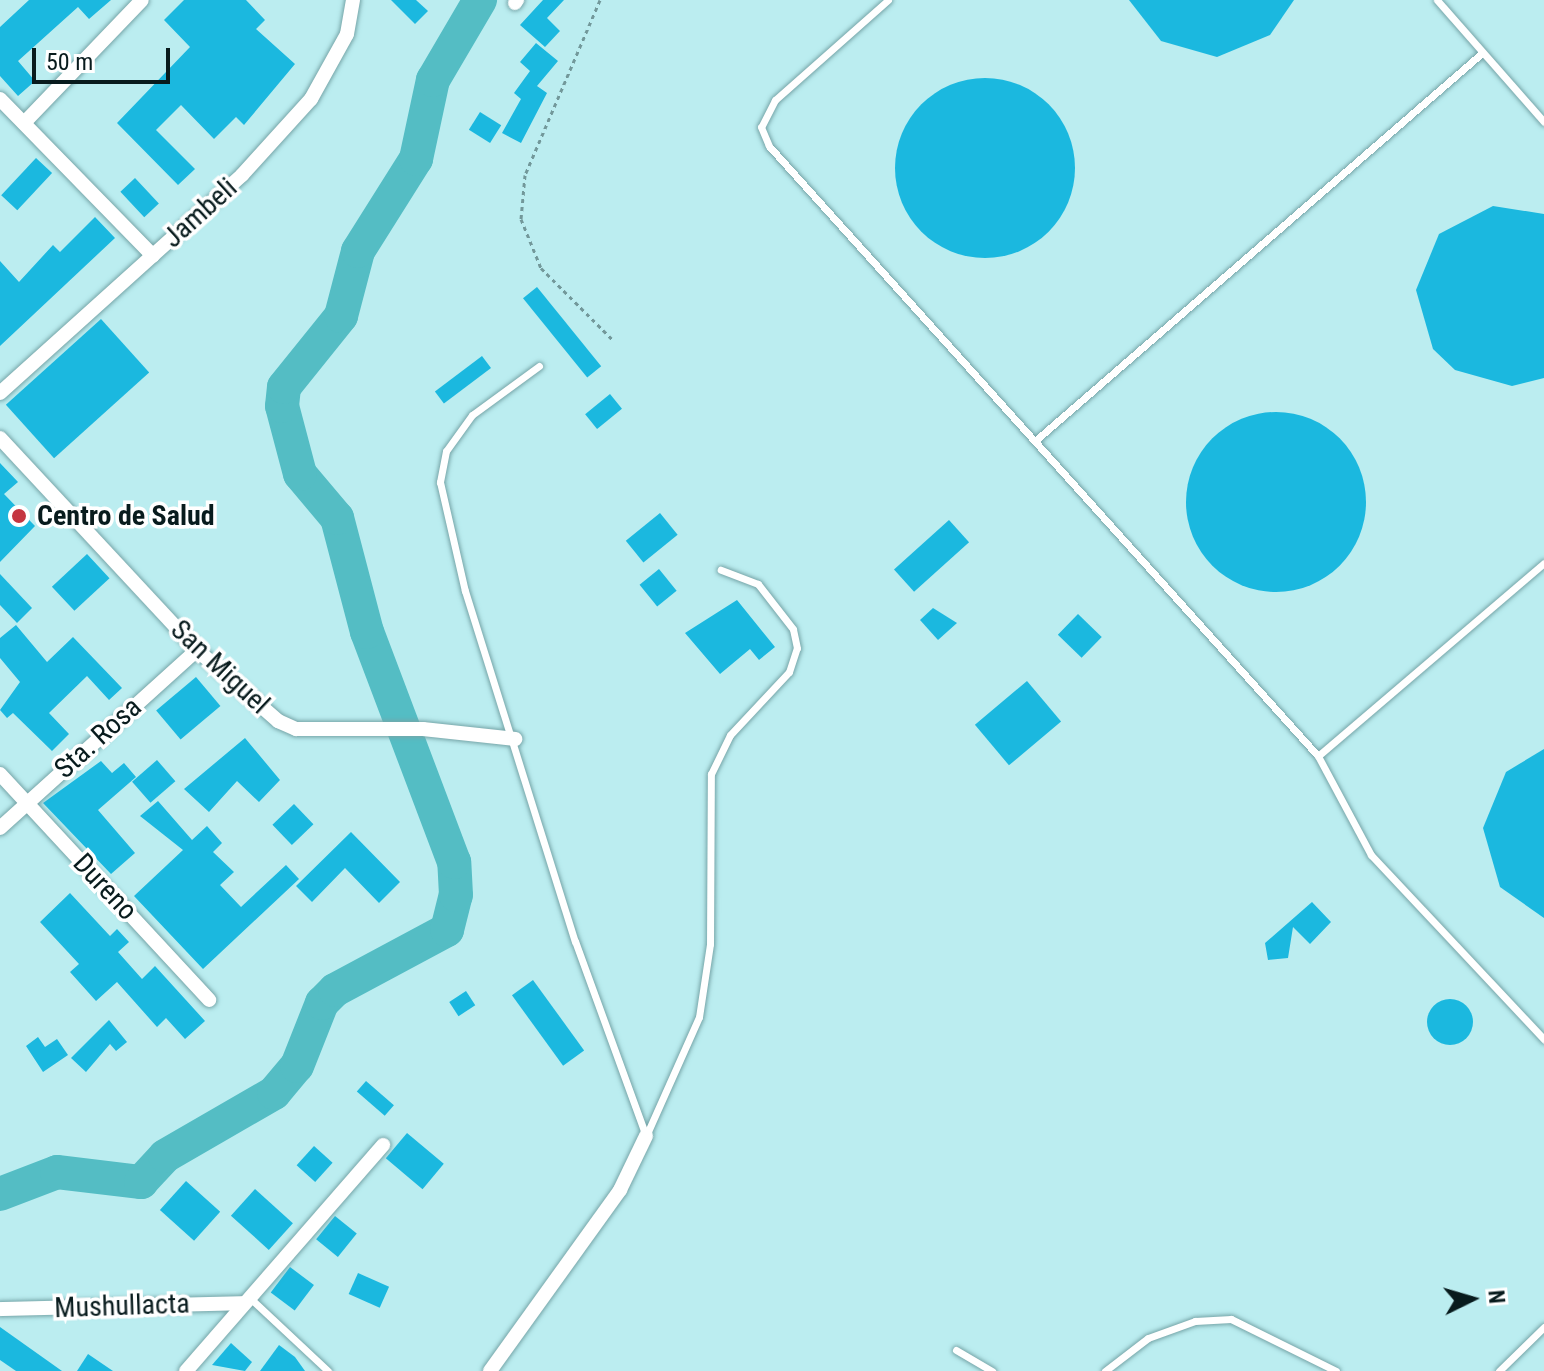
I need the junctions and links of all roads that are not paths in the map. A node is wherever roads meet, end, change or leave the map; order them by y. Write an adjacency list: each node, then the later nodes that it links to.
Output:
1 (142, 0): 8 (street)
2 (353, 0): 9 (street, Jambeli)
3 (888, 0): 13 (lane)
4 (1437, 0): 5 (lane)
5 (1482, 53): 7 (lane); 13 (lane)
6 (0, 99): 8 (street)
7 (1544, 122)
8 (24, 123): 9 (street)
9 (153, 256): 11 (street, Jambeli)
10 (539, 366): 17 (lane)
11 (0, 393)
12 (0, 438): 16 (street, San Miguel)
13 (1036, 440): 18 (lane)
14 (1544, 563): 18 (lane)
15 (721, 570): 24 (lane)
16 (197, 650): 17 (street, San Miguel); 20 (street, Sta. Rosa)
17 (515, 739): 24 (lane)
18 (1318, 756): 23 (lane)
19 (0, 774): 20 (street, Dureno)
20 (26, 802): 21 (street, Sta. Rosa); 22 (street, Dureno)
21 (0, 828)
22 (209, 1000)
23 (1544, 1039)
24 (646, 1136): 32 (street)
25 (383, 1145): 26 (street)
26 (246, 1300): 27 (street, Mushullacta); 30 (street); 31 (lane)
27 (0, 1309)
28 (1544, 1327): 36 (lane)
29 (956, 1350): 33 (lane)
30 (186, 1371)
31 (328, 1371)
32 (490, 1371)
33 (992, 1371)
34 (1105, 1371): 35 (lane)
35 (1336, 1371)
36 (1499, 1371)

